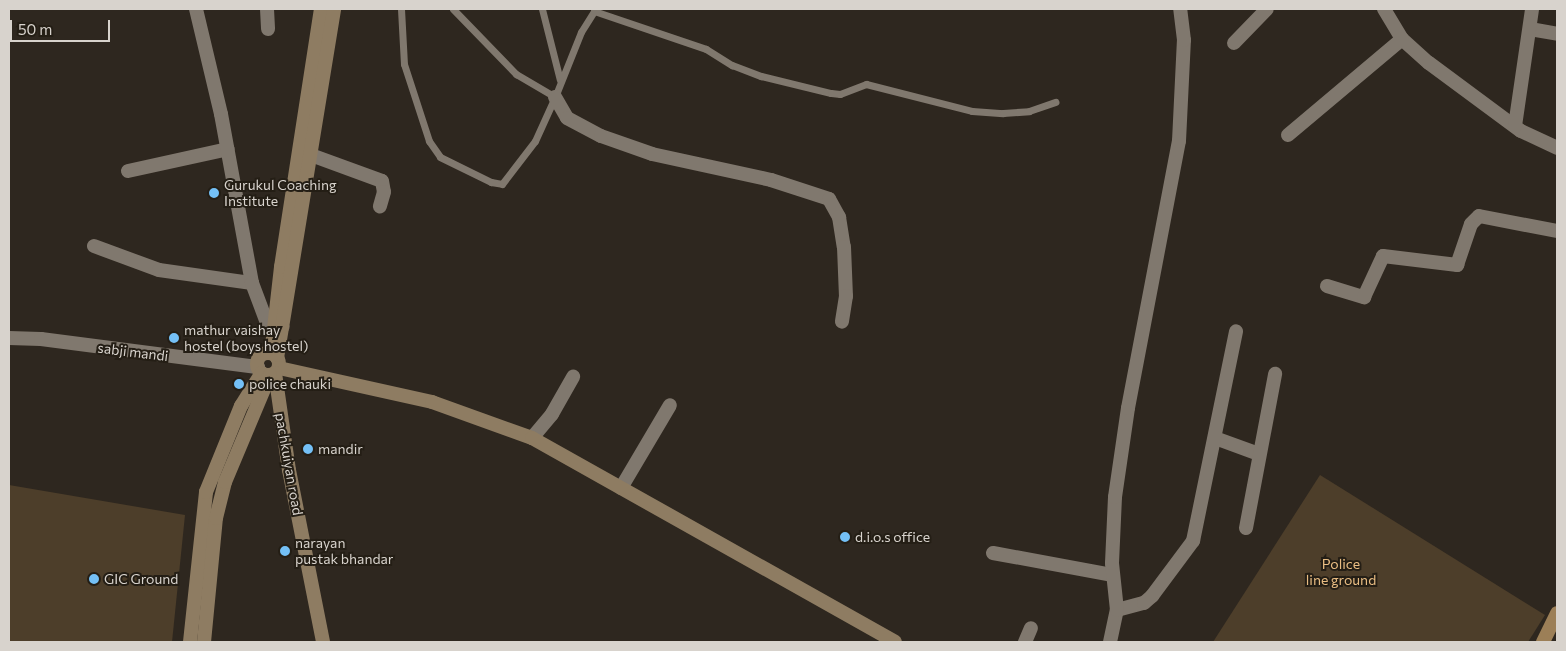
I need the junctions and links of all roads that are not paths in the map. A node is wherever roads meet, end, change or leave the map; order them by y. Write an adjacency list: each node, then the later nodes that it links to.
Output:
1 (196, 9): 24 (street)
2 (267, 9): 13 (street)
3 (321, 9): 25 (main road)
4 (334, 9): 25 (main road)
5 (401, 9): 19 (lane)
6 (453, 9): 19 (lane)
7 (542, 9): 18 (lane)
8 (1180, 9): 48 (street)
9 (1267, 9): 17 (street)
10 (1384, 9): 16 (street)
11 (1532, 9): 14 (street)
12 (594, 10): 18 (lane); 20 (lane)
13 (268, 28)
14 (1530, 29): 15 (street); 21 (street)
15 (1557, 34)
16 (1402, 39): 21 (street); 22 (street)
17 (1234, 43)
18 (560, 80): 19 (lane)
19 (555, 97): 32 (street)
20 (1055, 102)
21 (1516, 126): 23 (street)
22 (1288, 135)
23 (1557, 148)
24 (228, 149): 26 (street); 30 (street)
25 (306, 153): 27 (street); 33 (main road)
26 (128, 171)
27 (380, 206)
28 (1557, 230): 31 (street)
29 (94, 246): 30 (street)
30 (252, 283): 33 (street)
31 (1327, 286)
32 (842, 322)
33 (278, 326): 36 (main road)
34 (1236, 330): 41 (street)
35 (9, 338): 36 (street, sabji mandi)
36 (270, 367): 40 (main road); 44 (main road); 45 (main road); 53 (main road, pachkuiyan road)
37 (1275, 374): 42 (street)
38 (573, 377): 40 (street)
39 (670, 405): 43 (street)
40 (532, 438): 43 (main road)
41 (1215, 438): 42 (street); 49 (street)
42 (1260, 454): 46 (street)
43 (621, 488): 54 (main road)
44 (206, 492): 45 (main road); 52 (main road)
45 (222, 495): 52 (main road)
46 (1246, 528)
47 (993, 553): 48 (street)
48 (1113, 575): 49 (street)
49 (1117, 610): 56 (street)
50 (1557, 613): 57 (main road)
51 (1031, 628): 55 (street)
52 (197, 639)
53 (323, 642)
54 (895, 642)
55 (1025, 642)
56 (1110, 642)
57 (1543, 642)

